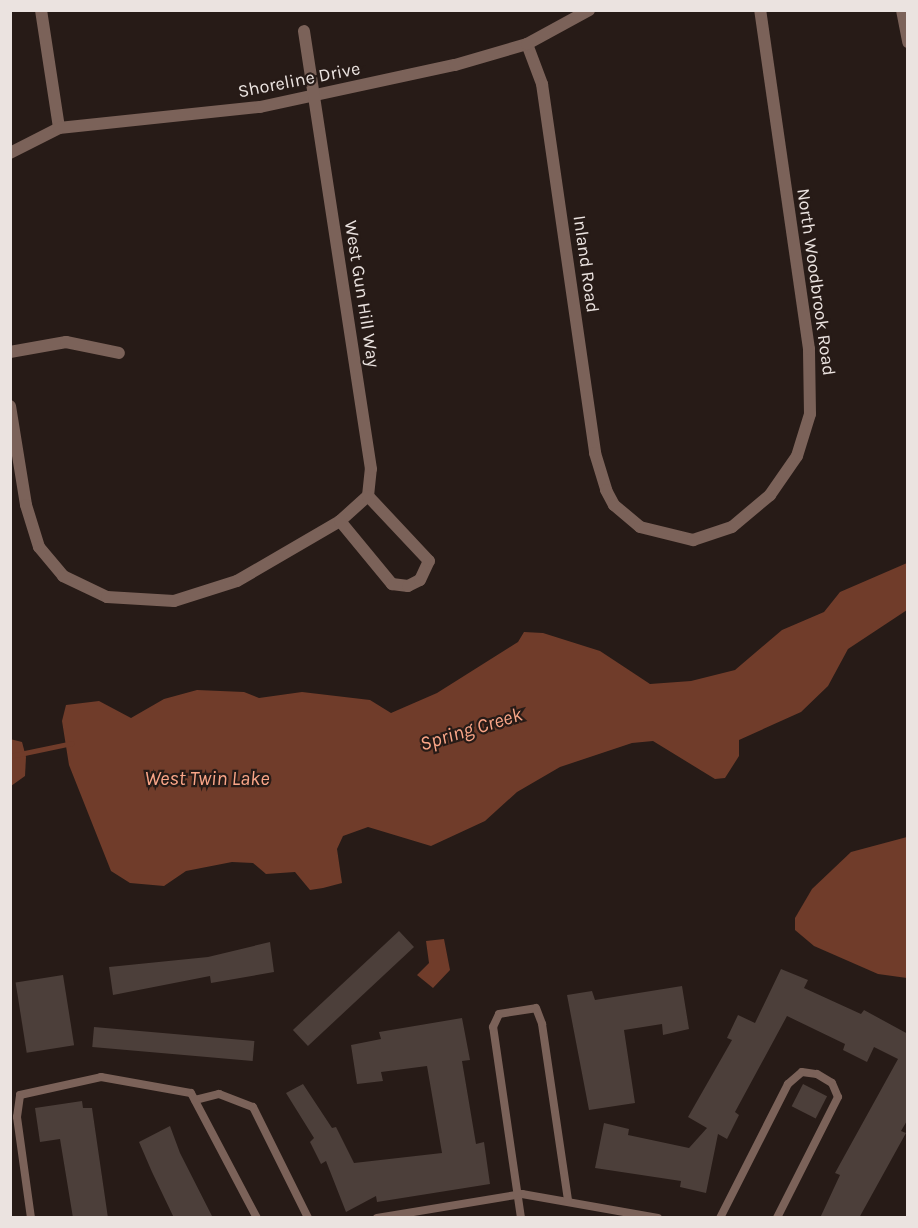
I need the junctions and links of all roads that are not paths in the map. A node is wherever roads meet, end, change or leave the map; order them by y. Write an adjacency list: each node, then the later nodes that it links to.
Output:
1 (41, 10): 9 (street)
2 (589, 10): 7 (street, Shoreline Drive)
3 (760, 10): 14 (street, North Woodbrook Road)
4 (902, 10): 6 (street)
5 (304, 31): 8 (street, West Gun Hill Way)
6 (908, 42)
7 (527, 44): 8 (street, Shoreline Drive); 14 (street, Inland Road)
8 (314, 97): 9 (street, Shoreline Drive); 15 (street, West Gun Hill Way)
9 (59, 128): 10 (street, Shoreline Drive)
10 (10, 153)
11 (10, 352): 12 (street)
12 (119, 353)
13 (10, 406): 16 (street)
14 (606, 490)
15 (368, 496): 16 (street); 16 (street)
16 (340, 521)
17 (195, 1100): 20 (lane); 21 (lane); 22 (lane)
18 (522, 1194): 19 (lane); 19 (lane); 23 (lane); 24 (lane)
19 (568, 1200): 25 (lane)
20 (31, 1218)
21 (257, 1218)
22 (308, 1218)
23 (377, 1218)
24 (521, 1218)
25 (658, 1218)
26 (720, 1218): 27 (lane)
27 (777, 1218)

